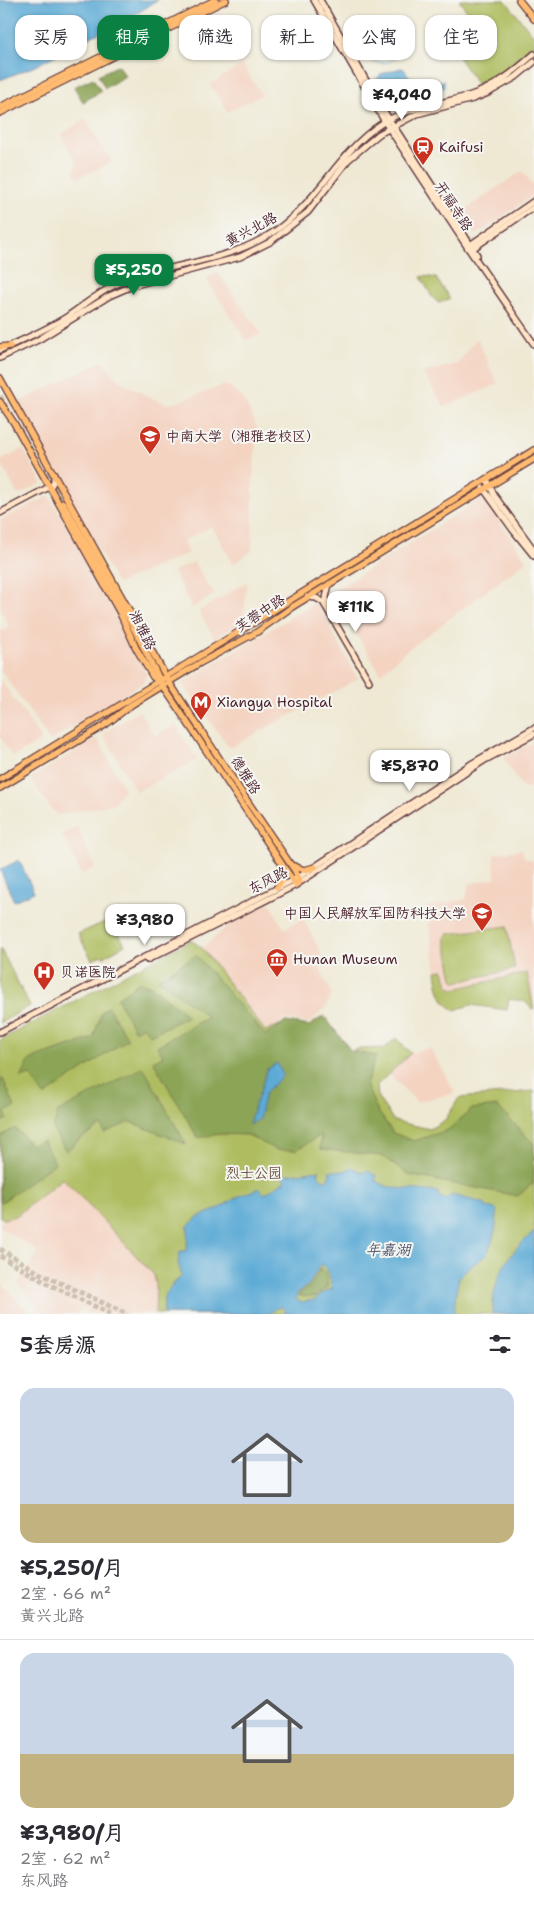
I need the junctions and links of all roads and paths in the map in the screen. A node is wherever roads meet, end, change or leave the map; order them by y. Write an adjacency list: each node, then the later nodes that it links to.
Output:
1 (216, 0): 11 (main road)
2 (226, 0): 12 (main road)
3 (314, 0): 13 (main road, 开福寺路)
4 (320, 0): 13 (main road, 开福寺路)
5 (519, 0): 8 (main road)
6 (523, 0): 7 (main road)
7 (534, 14)
8 (534, 19)
9 (534, 54): 13 (main road, 黄兴北路)
10 (534, 62): 14 (main road, 黄兴北路)
11 (0, 107)
12 (0, 114)
13 (387, 121): 14 (main road, 开福寺路); 20 (main road, 黄兴北路)
14 (391, 127): 17 (main road, 开福寺路); 22 (main road, 黄兴北路)
15 (534, 201): 17 (main road)
16 (534, 207): 17 (main road)
17 (470, 247): 18 (main road, 开福寺路); 19 (main road, 开福寺路)
18 (534, 338)
19 (534, 344)
20 (10, 346): 21 (main road)
21 (0, 348)
22 (0, 358)
23 (0, 378): 28 (main road, 湘雅路)
24 (0, 385): 29 (main road, 湘雅路)
25 (0, 402): 33 (main road, 湘雅路)
26 (534, 450): 30 (main road, 芙蓉中路)
27 (534, 459): 32 (main road, 芙蓉中路)
28 (53, 472): 29 (main road); 34 (main road, 湘雅路)
29 (54, 480): 33 (main road); 34 (main road, 湘雅路)
30 (487, 480): 31 (main road, 芙蓉中路); 32 (main road)
31 (480, 484): 35 (main road); 42 (main road, 芙蓉中路)
32 (491, 486): 35 (main road, 芙蓉中路); 38 (main road)
33 (49, 487): 37 (main road); 43 (main road, 湘雅路)
34 (61, 490): 42 (main road, 湘雅路)
35 (484, 490): 39 (main road); 40 (main road, 芙蓉中路)
36 (63, 503): 43 (main road, 湘雅路)
37 (0, 513)
38 (534, 550)
39 (534, 556)
40 (330, 584): 41 (main road, 芙蓉中路); 41 (main road)
41 (307, 598): 42 (main road, 芙蓉中路)
42 (168, 679): 43 (main road, 芙蓉中路); 49 (main road, 德雅路)
43 (160, 682): 46 (main road, 芙蓉中路); 47 (main road, 芙蓉中路); 48 (main road, 德雅路)
44 (534, 728): 50 (main road, 东风路)
45 (534, 734): 51 (main road, 东风路)
46 (0, 779)
47 (0, 788)
48 (281, 861): 51 (main road, 德雅路); 52 (main road)
49 (290, 863): 50 (main road); 51 (main road, 德雅路)
50 (315, 867): 51 (main road, 东风路)
51 (297, 881): 52 (main road, 东风路); 53 (main road, 东风路)
52 (277, 887): 53 (main road, 东风路)
53 (0, 1034)

